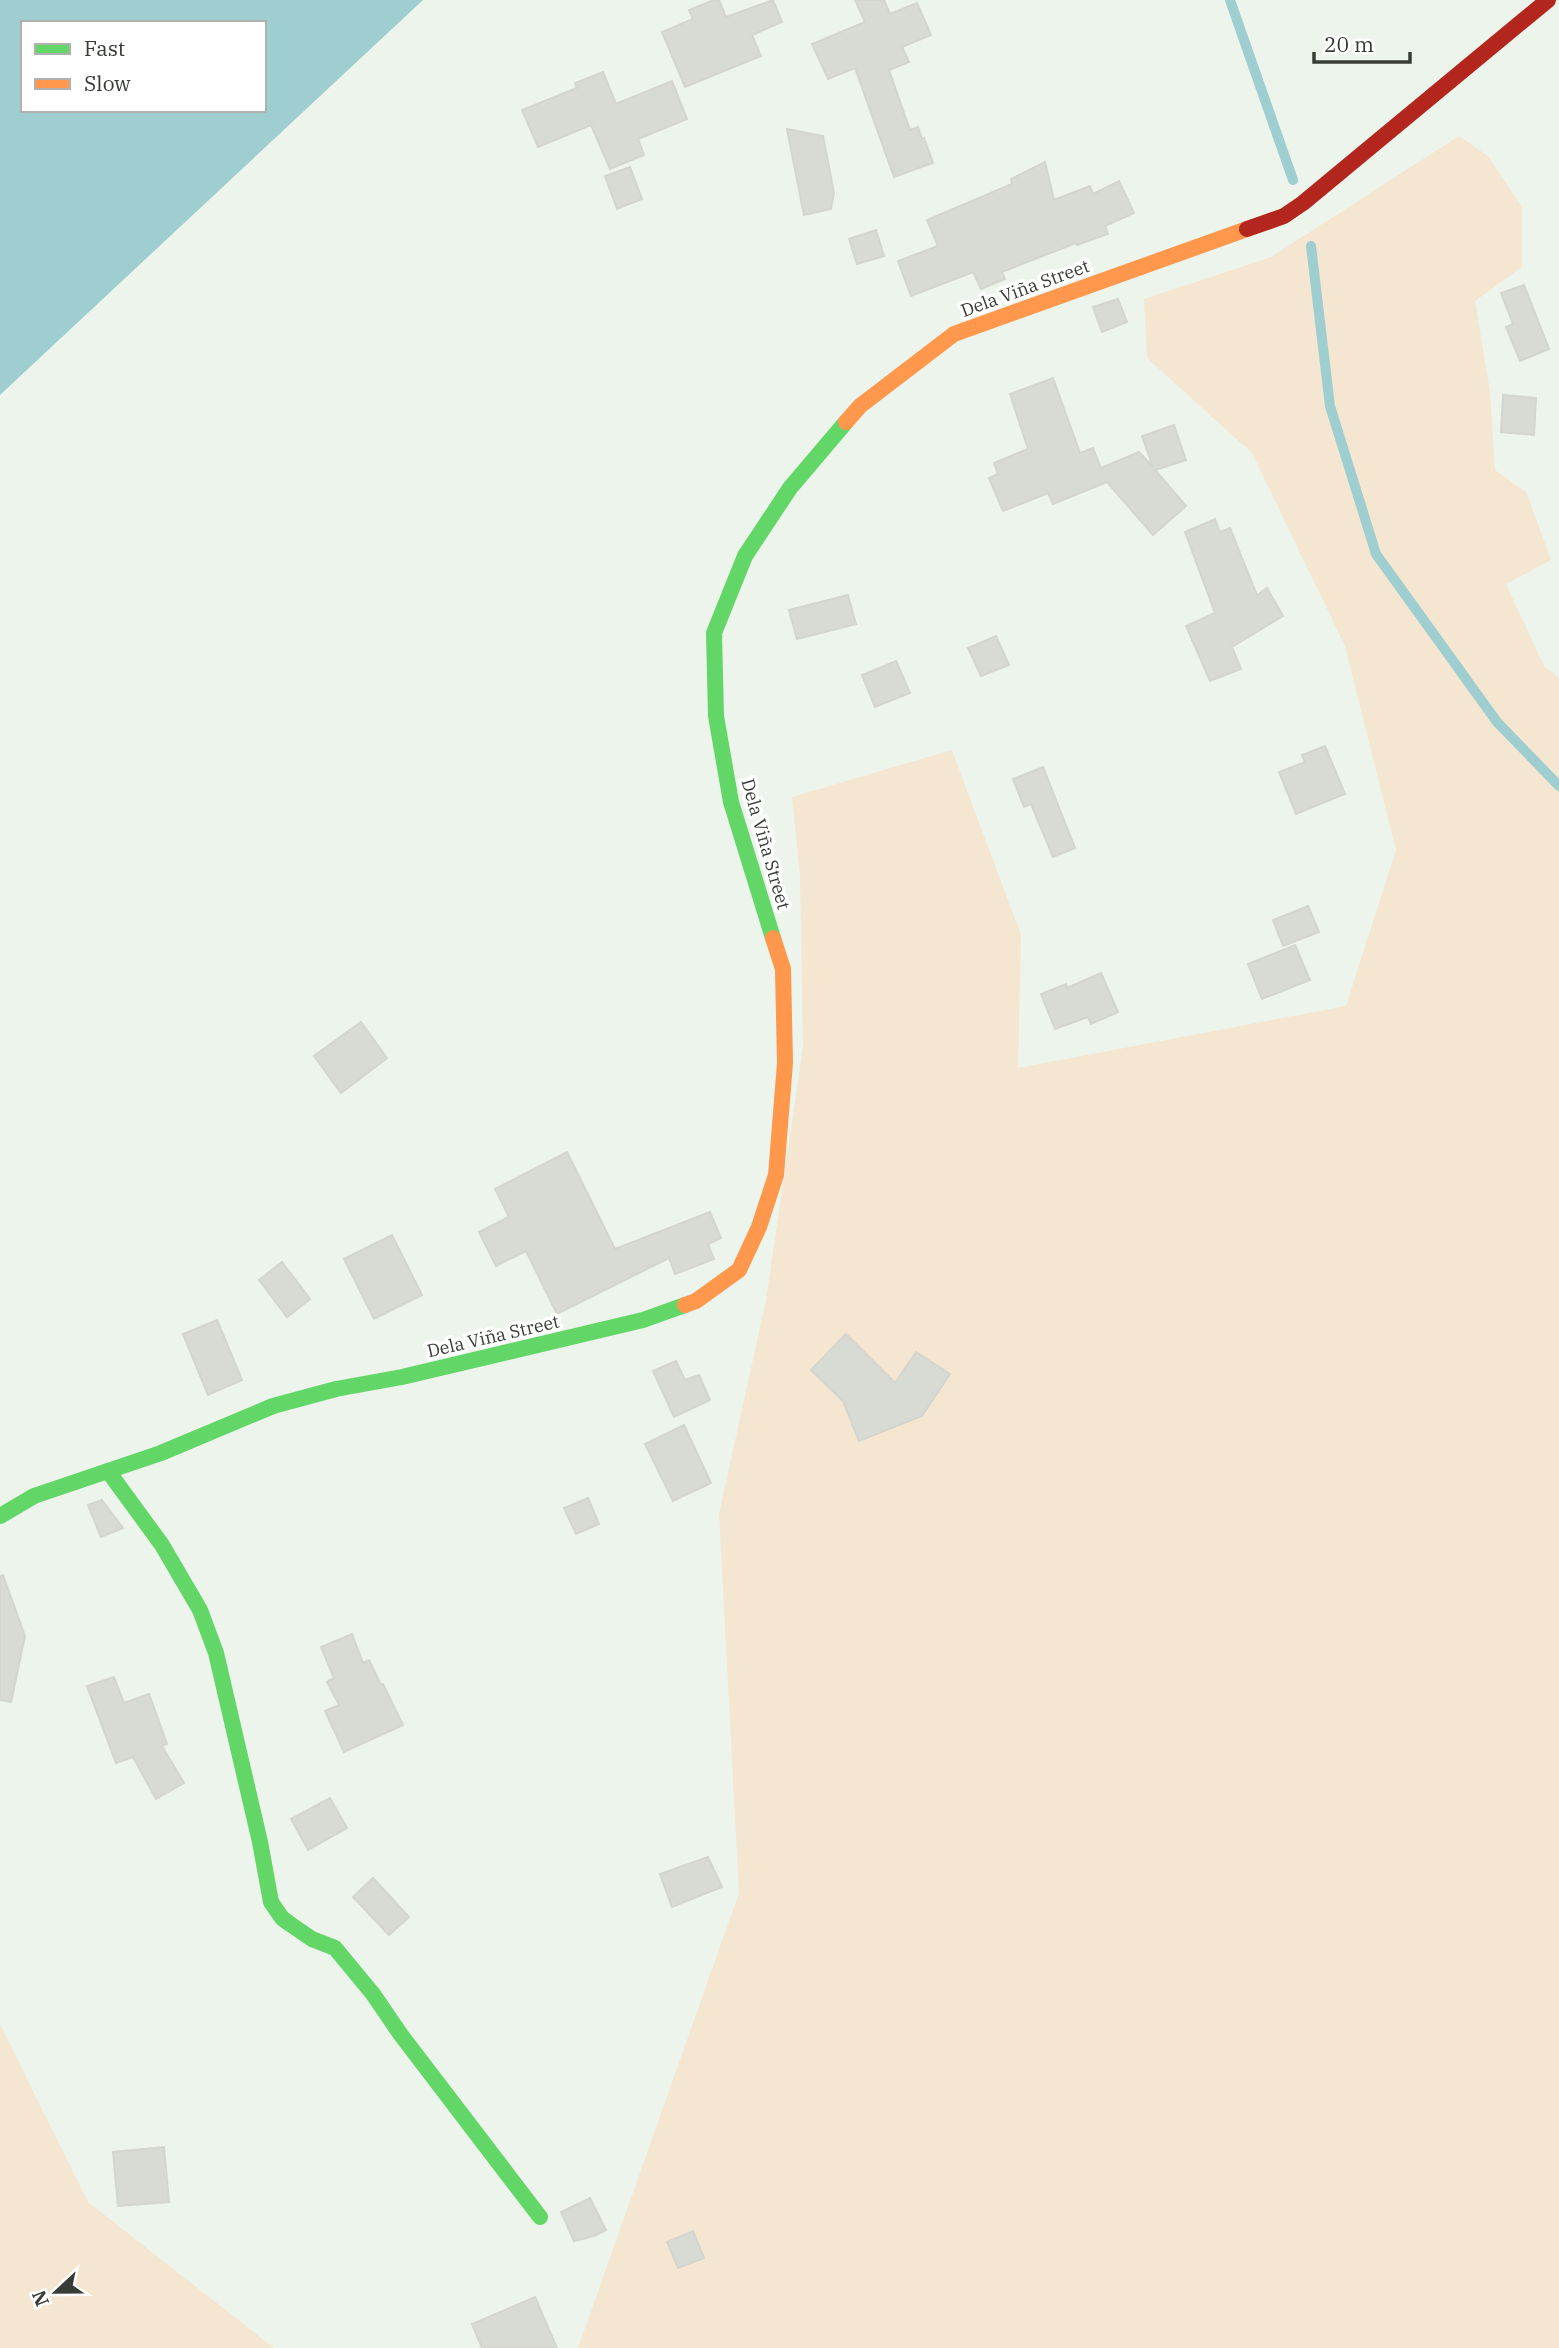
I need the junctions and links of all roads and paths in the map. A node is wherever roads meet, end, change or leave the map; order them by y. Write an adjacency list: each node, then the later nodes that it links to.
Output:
1 (1548, 0): 2 (street, Dela Viña Street)
2 (108, 1472): 3 (street, Dela Viña Street); 4 (street)
3 (0, 1516)
4 (540, 2217)

